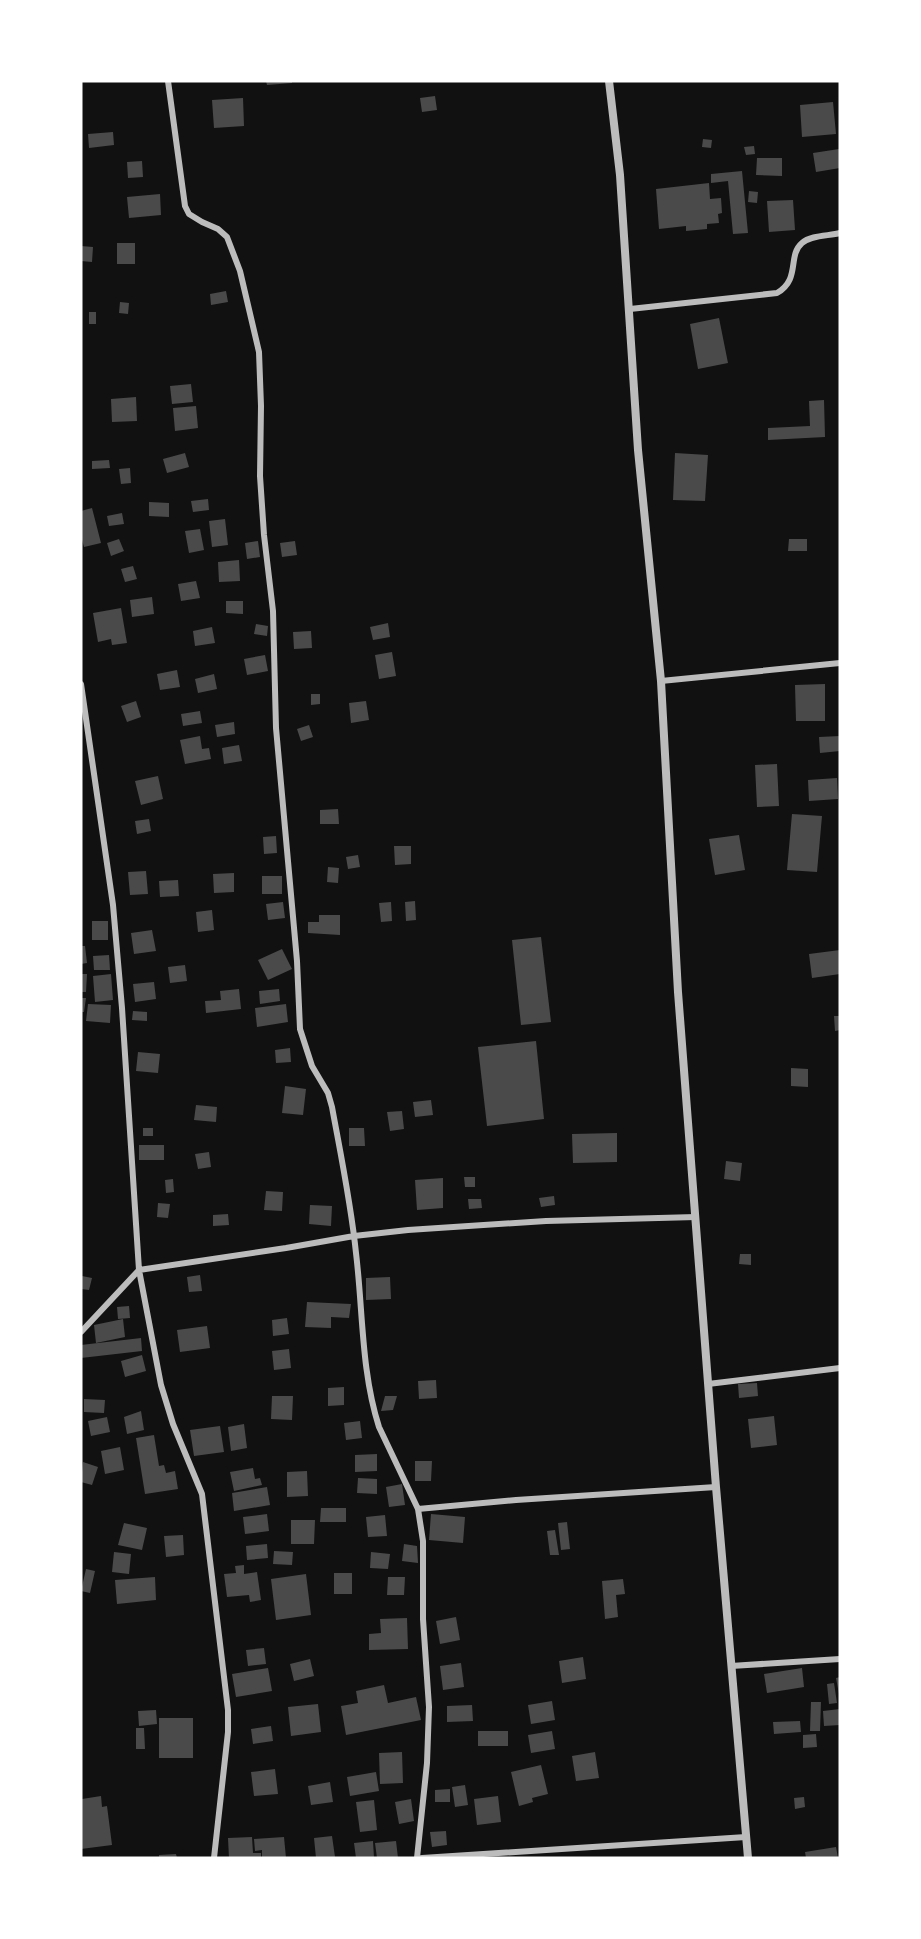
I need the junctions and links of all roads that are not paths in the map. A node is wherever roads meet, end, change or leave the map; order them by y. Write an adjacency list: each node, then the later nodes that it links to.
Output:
1 (168, 81): 9 (street)
2 (609, 81): 4 (street)
3 (840, 233): 4 (street)
4 (630, 309): 6 (street)
5 (840, 663): 6 (street)
6 (661, 681): 8 (street)
7 (81, 684): 10 (street)
8 (696, 1217): 9 (street); 13 (street)
9 (354, 1236): 10 (street); 15 (street)
10 (139, 1270): 11 (street); 19 (street)
11 (81, 1332)
12 (840, 1368): 13 (street)
13 (708, 1384): 14 (street)
14 (716, 1487): 15 (street); 17 (street)
15 (418, 1509): 20 (street)
16 (840, 1659): 17 (street)
17 (731, 1666): 18 (street)
18 (746, 1837): 21 (street); 22 (street)
19 (214, 1858)
20 (417, 1858)
21 (422, 1858)
22 (748, 1858)

